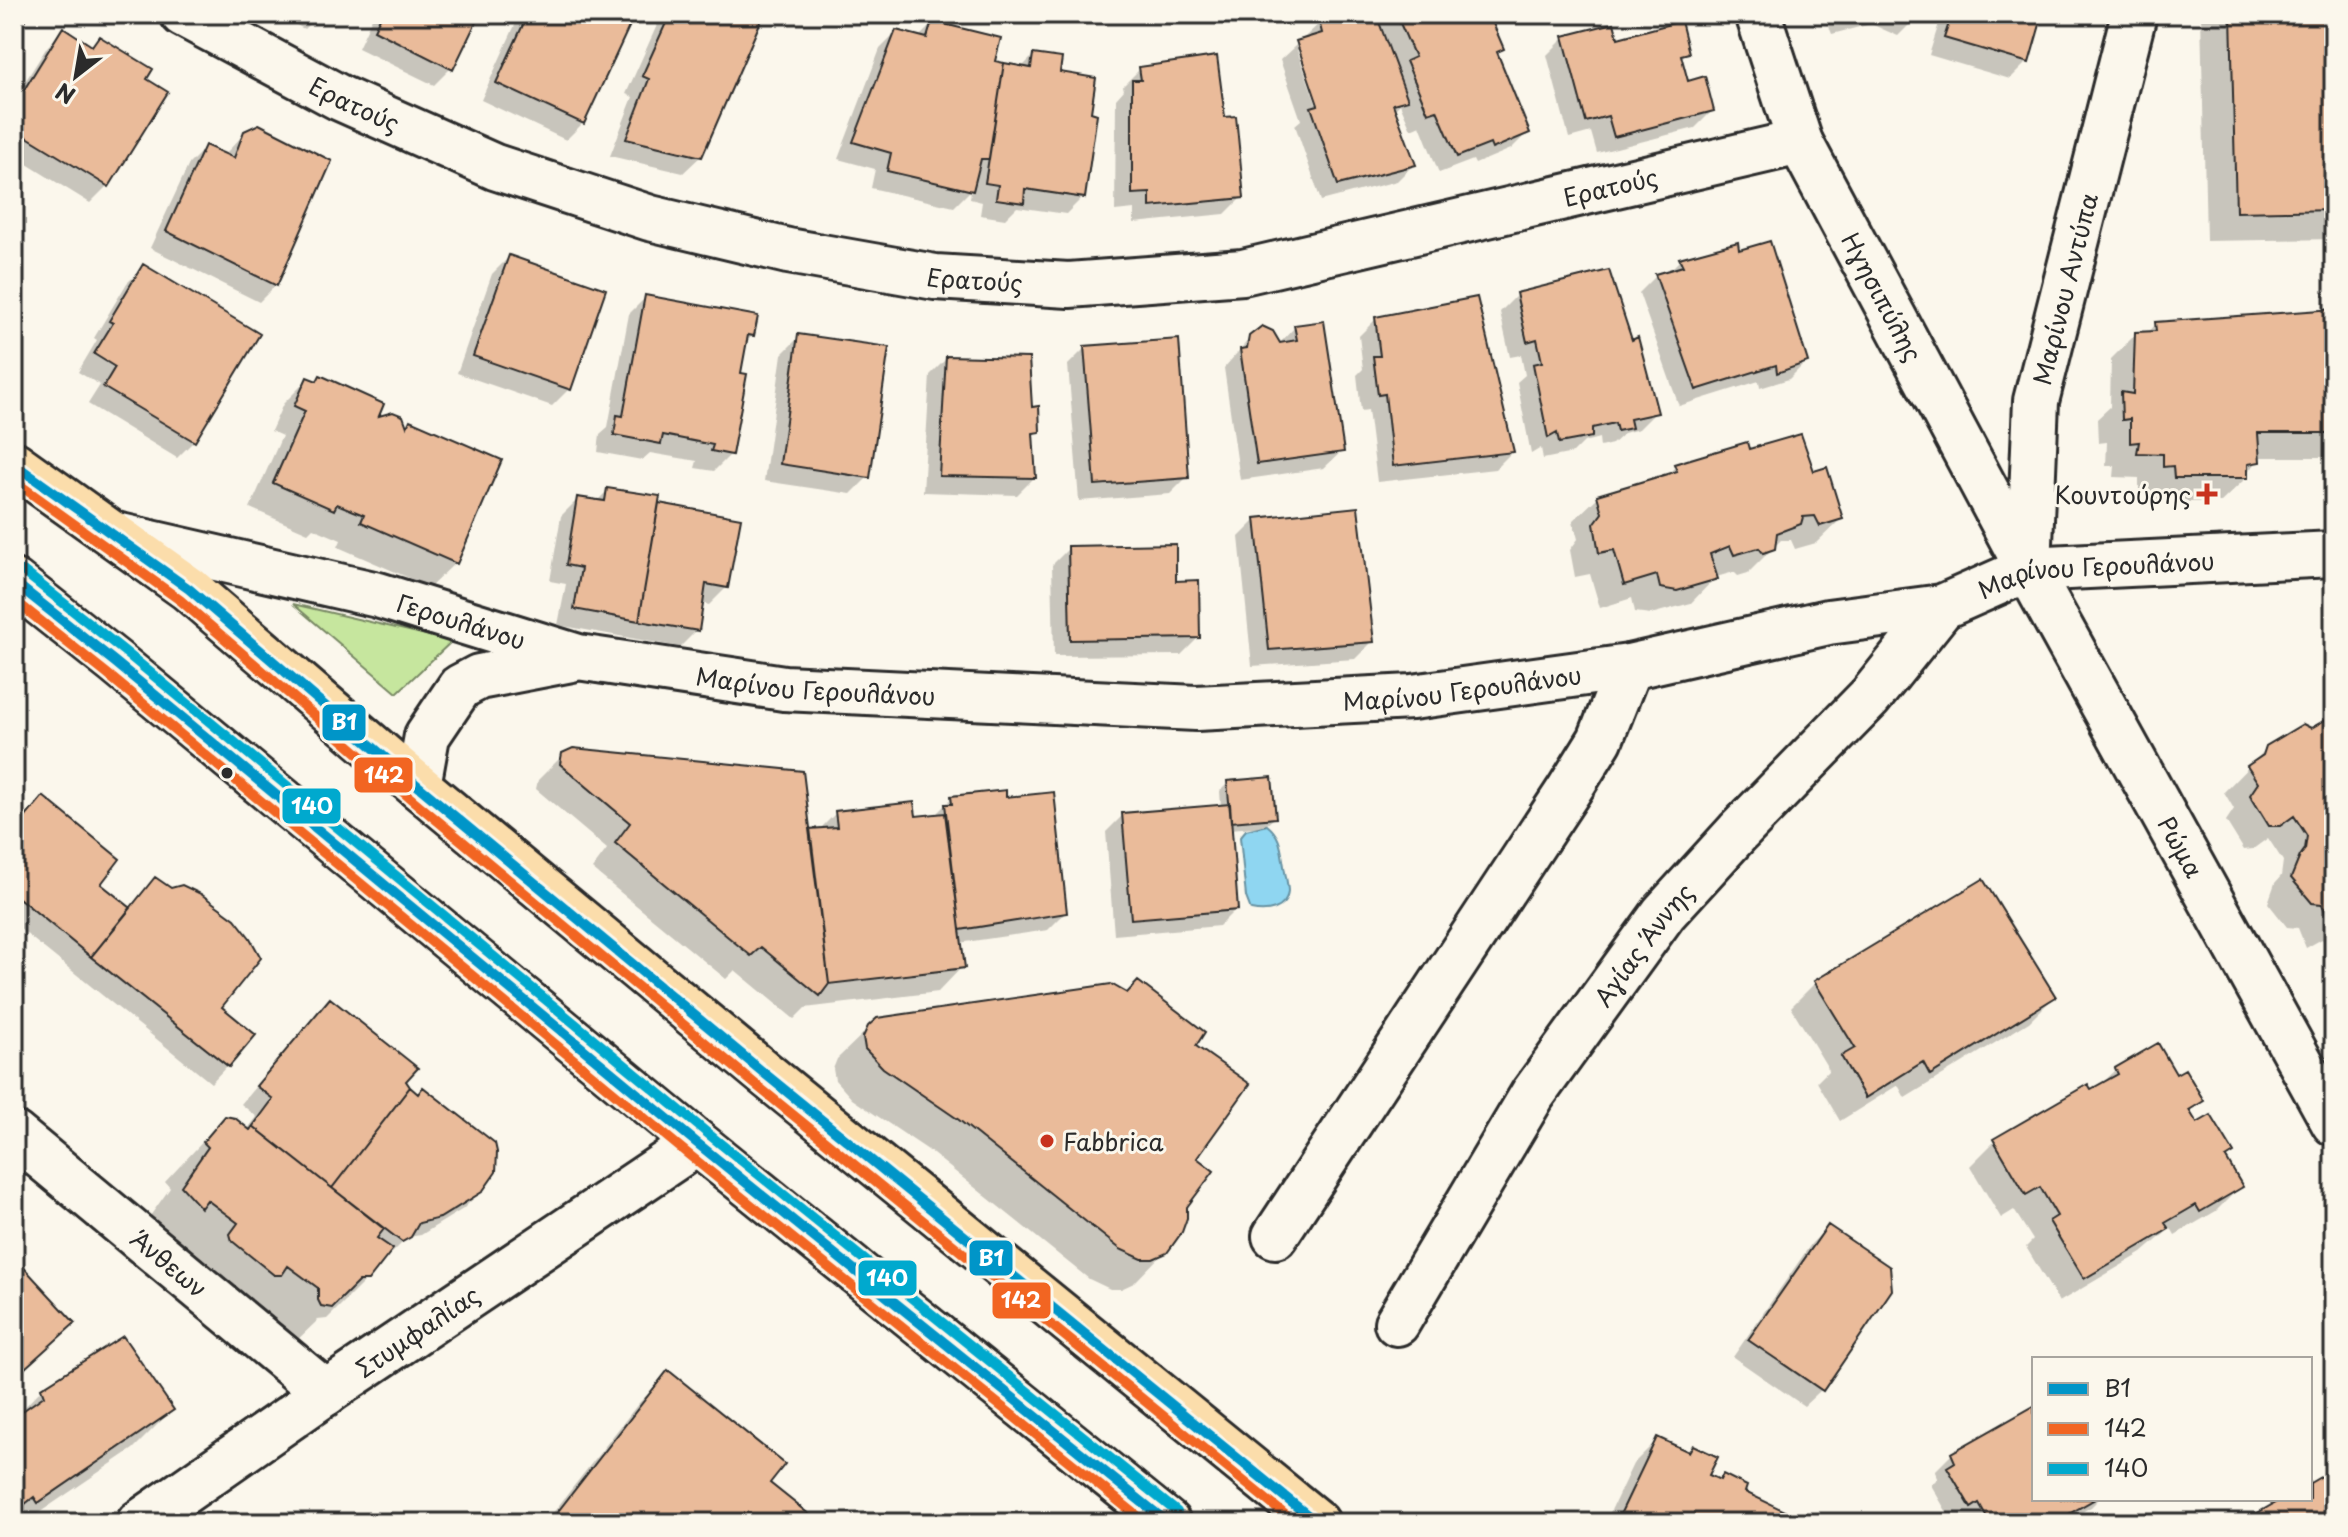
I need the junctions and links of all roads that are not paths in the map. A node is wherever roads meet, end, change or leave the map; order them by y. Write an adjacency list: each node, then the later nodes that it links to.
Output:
1 (183, 14): 4 (street, Ερατούς)
2 (1758, 14): 4 (street, Ηγησιπύλης)
3 (2134, 14): 8 (street, Μαρίνου Αντύπα)
4 (1800, 142): 8 (street, Ηγησιπύλης)
5 (14, 464): 6 (main road)
6 (116, 535): 11 (street, Γερουλάνου); 13 (main road)
7 (2334, 554): 8 (street, Μαρίνου Γερουλάνου)
8 (2028, 569): 10 (street, Μαρίνου Γερουλάνου); 14 (street, Ρώμα)
9 (14, 582): 16 (main road)
10 (1942, 607): 12 (street, Μαρίνου Γερουλάνου); 18 (street, Αγίας Άννης)
11 (578, 657): 12 (street, Μαρίνου Γερουλάνου); 13 (street, Γερουλάνου)
12 (1629, 667): 17 (street)
13 (418, 786): 22 (main road)
14 (2334, 1123)
15 (14, 1134): 19 (street, Άνθεων)
16 (697, 1143): 19 (street, Στυμφαλίας); 21 (main road)
17 (1275, 1236)
18 (1397, 1323)
19 (326, 1393): 20 (street, Στυμφαλίας)
20 (139, 1523)
21 (1168, 1523)
22 (1317, 1523)

